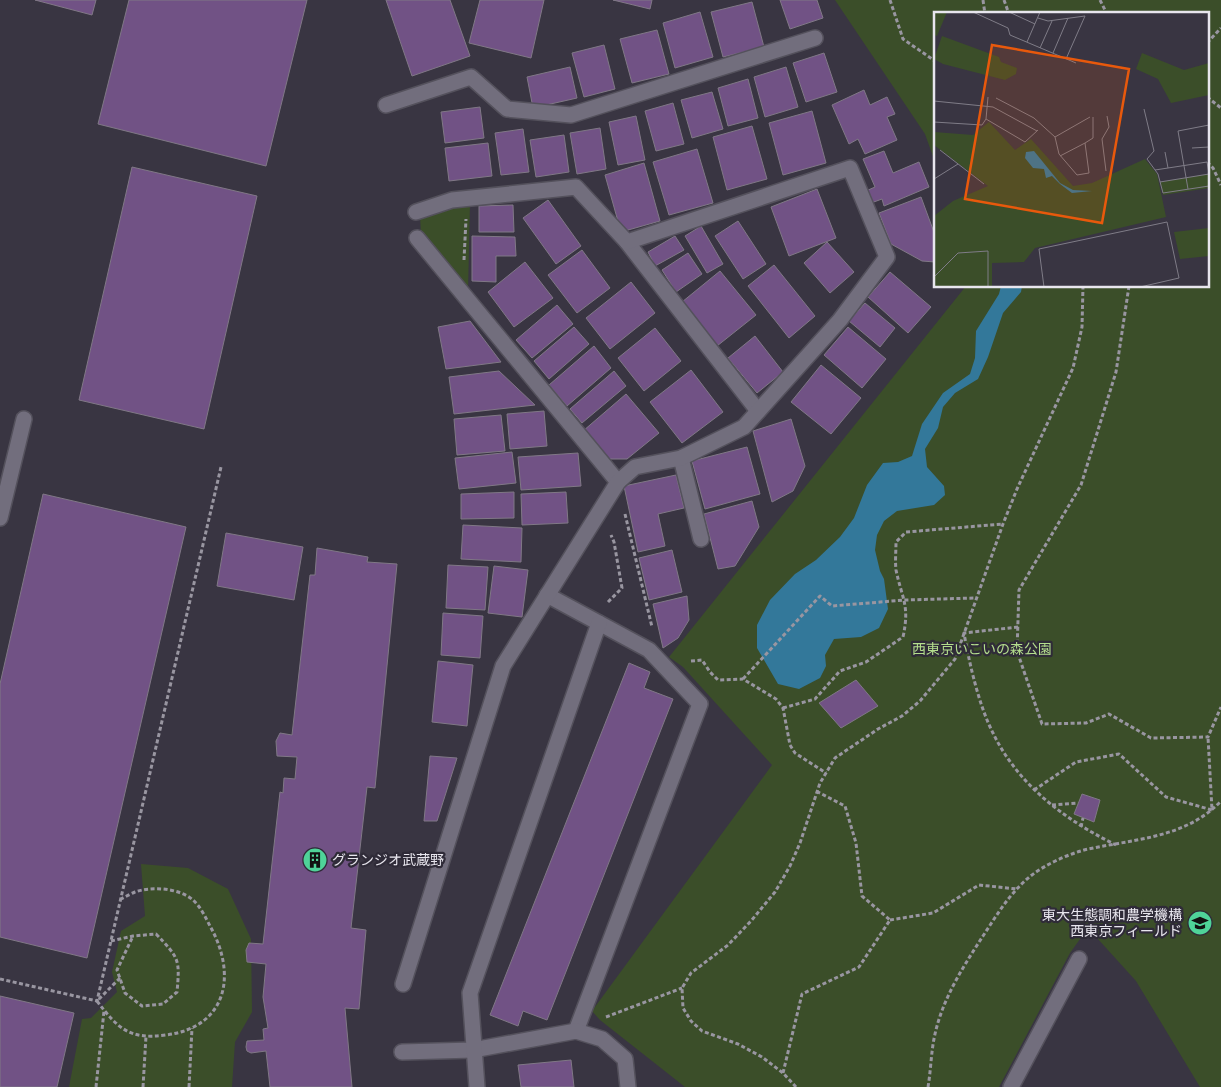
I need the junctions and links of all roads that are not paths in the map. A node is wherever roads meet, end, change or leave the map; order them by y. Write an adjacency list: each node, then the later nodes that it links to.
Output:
1 (815, 38): 2 (street)
2 (386, 105)
3 (416, 212): 5 (street)
4 (417, 238): 9 (street)
5 (627, 242): 6 (street); 6 (street)
6 (758, 411): 8 (street)
7 (24, 419): 10 (street)
8 (680, 458): 9 (street); 12 (street)
9 (618, 482): 13 (street)
10 (2, 502): 11 (street)
11 (0, 518)
12 (701, 539)
13 (547, 595): 14 (street); 16 (street)
14 (596, 621): 17 (street); 18 (street)
15 (1079, 959): 22 (street)
16 (403, 984)
17 (576, 1031): 18 (street); 21 (street)
18 (473, 1050): 19 (street); 20 (street)
19 (402, 1052)
20 (477, 1087)
21 (628, 1087)
22 (1011, 1087)

